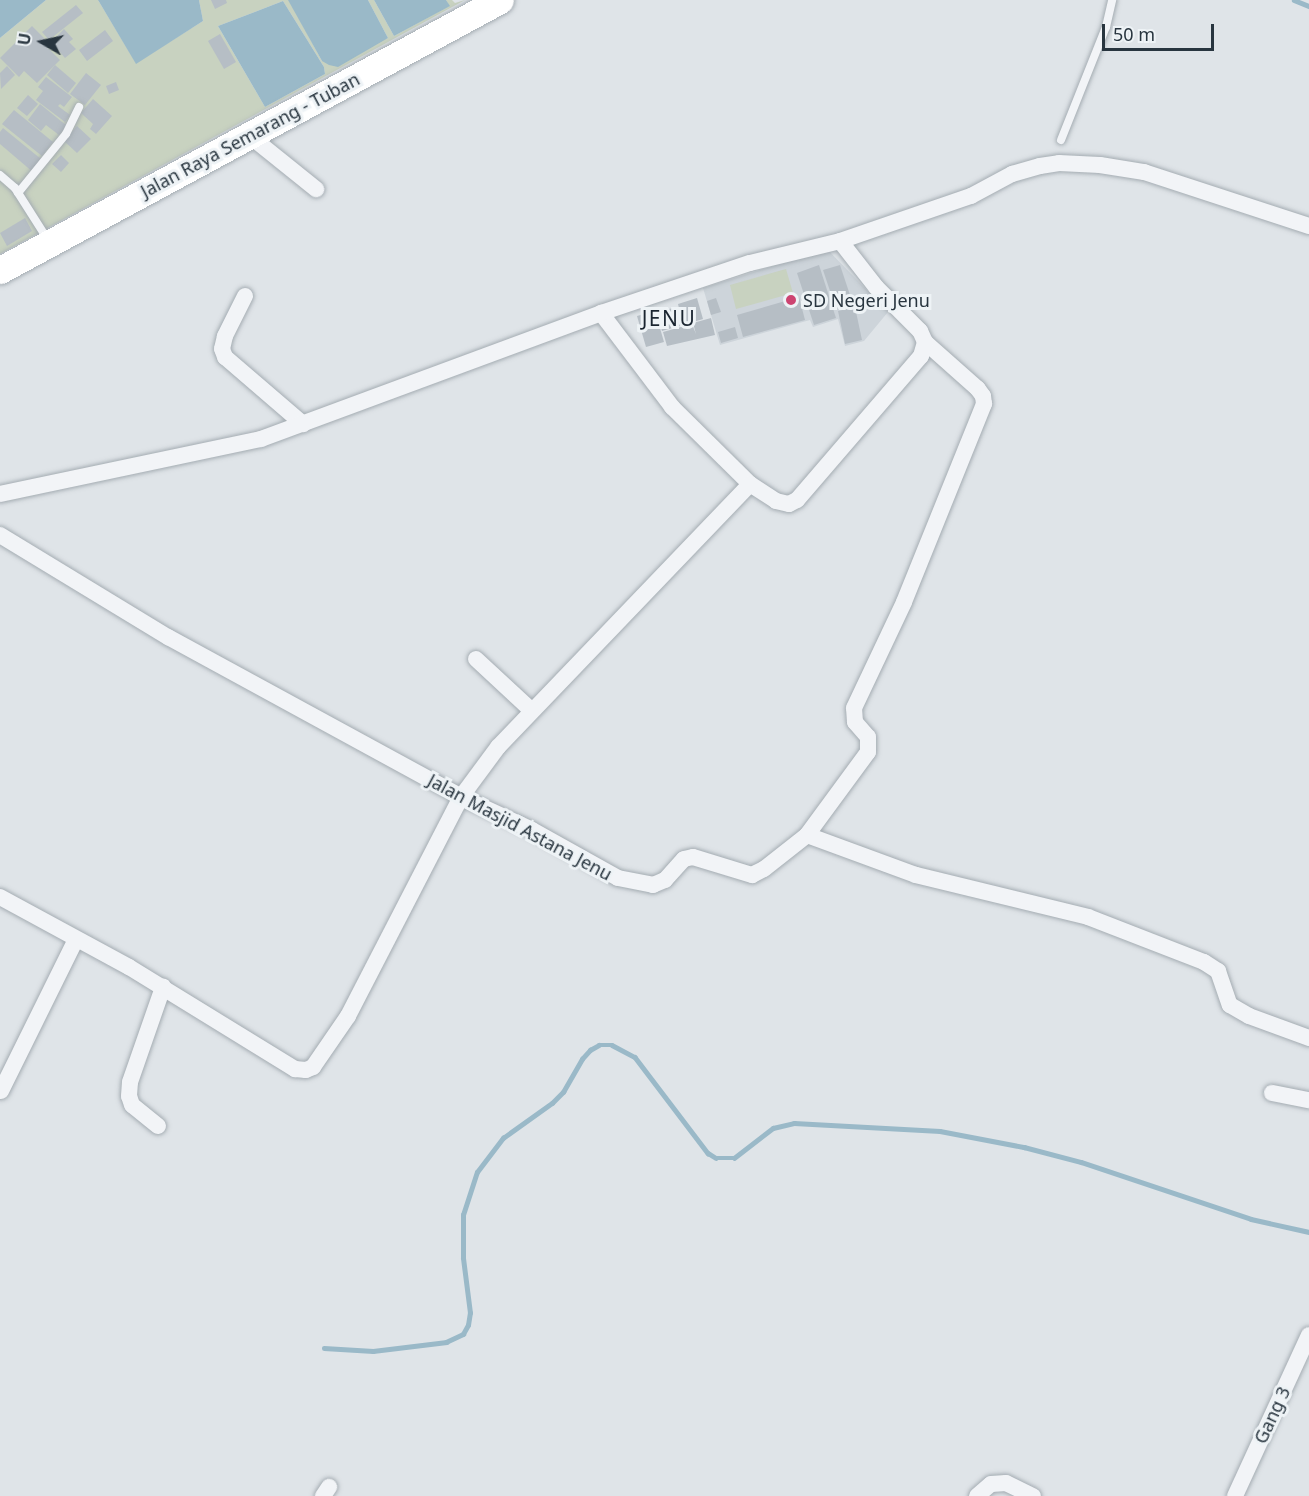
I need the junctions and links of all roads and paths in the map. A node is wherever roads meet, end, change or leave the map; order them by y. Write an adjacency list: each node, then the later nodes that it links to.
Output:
1 (500, 0): 4 (highway, Jalan Raya Semarang - Tuban)
2 (1112, 0): 5 (lane)
3 (80, 107): 8 (lane)
4 (250, 136): 7 (street); 11 (highway, Jalan Raya Semarang - Tuban)
5 (1061, 140)
6 (0, 175): 8 (lane)
7 (316, 189)
8 (18, 193): 11 (lane)
9 (1309, 226): 10 (street)
10 (840, 241): 14 (street); 15 (street)
11 (50, 242): 12 (highway, Jalan Raya Semarang - Tuban)
12 (0, 270)
13 (245, 296): 16 (street)
14 (601, 313): 16 (street); 17 (street)
15 (925, 342): 17 (street); 23 (street)
16 (303, 424): 18 (street)
17 (750, 484): 21 (street)
18 (0, 494)
19 (0, 535): 22 (street, Jalan Masjid Astana Jenu)
20 (476, 659): 21 (street)
21 (532, 711): 22 (street)
22 (461, 797): 23 (street, Jalan Masjid Astana Jenu); 26 (street)
23 (807, 835): 27 (street)
24 (0, 897): 25 (street)
25 (76, 939): 26 (street); 28 (street)
26 (163, 987): 31 (street)
27 (1309, 1038)
28 (1, 1091)
29 (1272, 1093): 30 (street)
30 (1309, 1100)
31 (158, 1126)
32 (1309, 1335): 35 (street, Gang 3)
33 (977, 1496): 34 (street)
34 (1032, 1496)
35 (1235, 1496)

